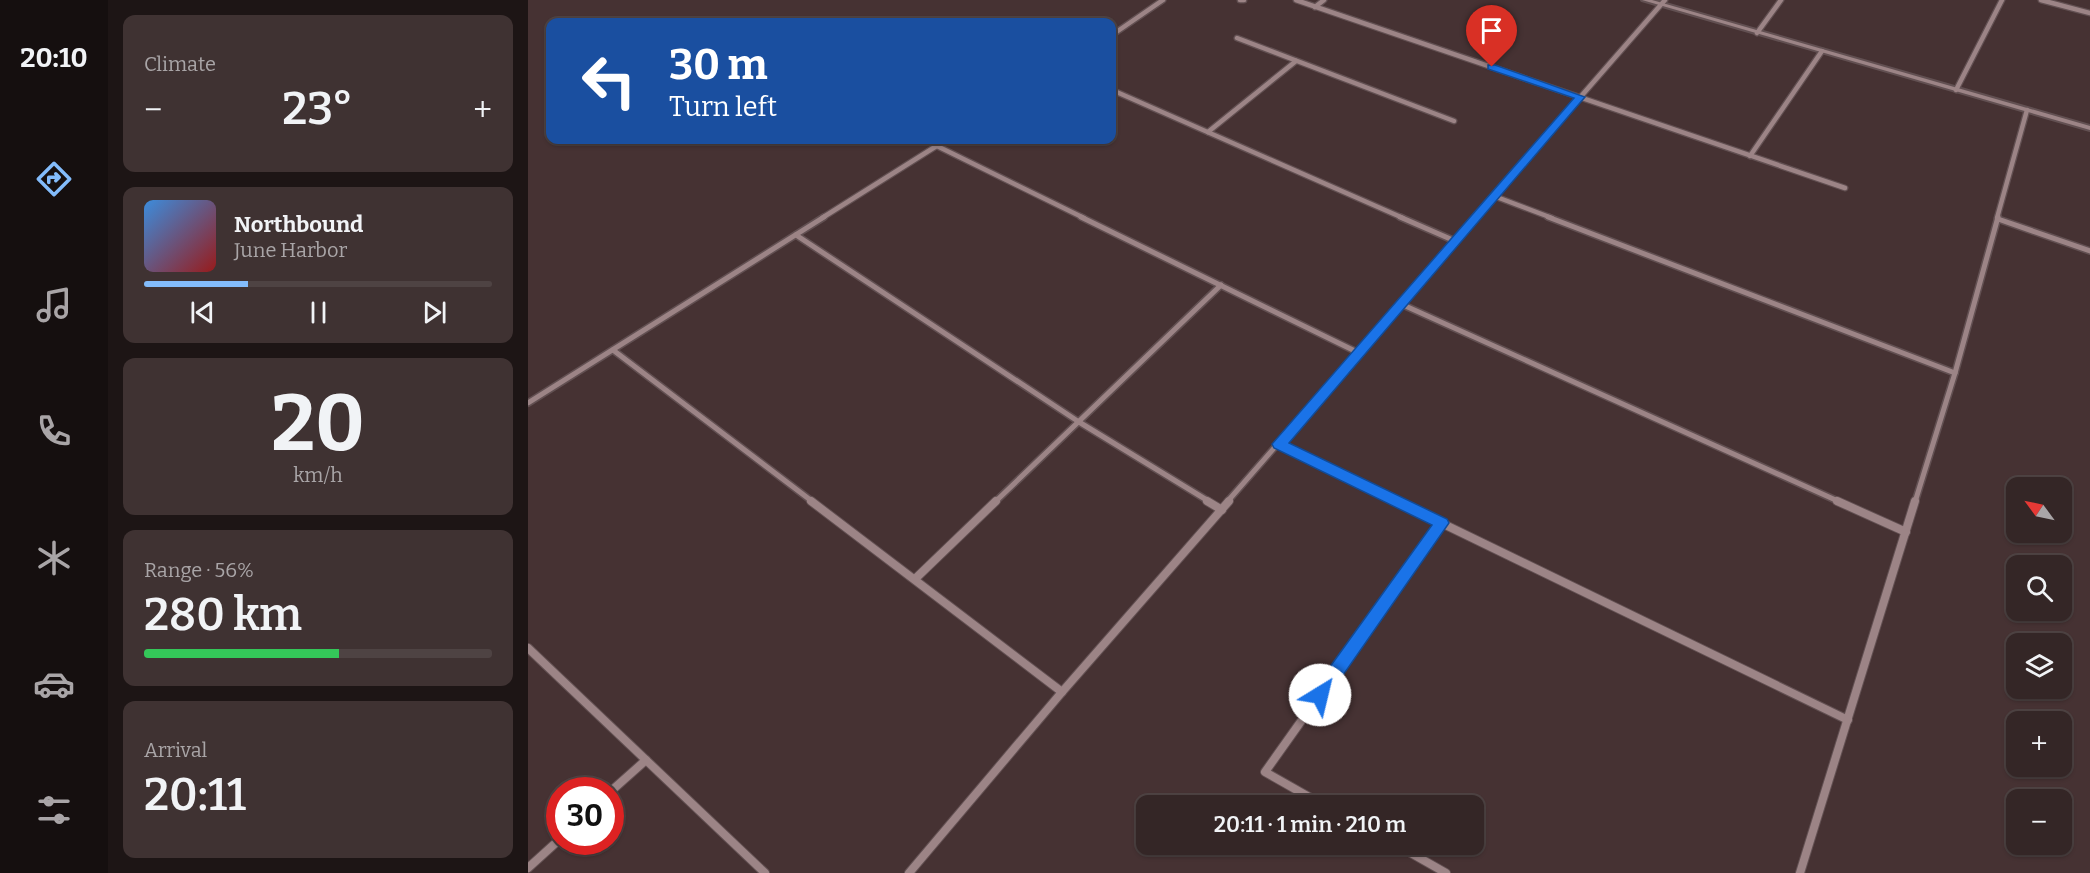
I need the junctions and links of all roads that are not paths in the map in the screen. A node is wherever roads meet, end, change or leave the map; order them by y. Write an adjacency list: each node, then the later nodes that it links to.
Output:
1 (1163, 0): 13 (street)
2 (1296, 0): 11 (street)
3 (1324, 0): 11 (street)
4 (1644, 0): 9 (street)
5 (1781, 0): 14 (street)
6 (2002, 0): 18 (street)
7 (2041, 0): 10 (street)
8 (2066, 0): 10 (street)
9 (1663, 2): 14 (street); 20 (street)
10 (2063, 6): 12 (street)
11 (1315, 7): 20 (street)
12 (2090, 13)
13 (1116, 32)
14 (1757, 33): 16 (street)
15 (1237, 38): 17 (street)
16 (1822, 51): 18 (street); 27 (street)
17 (1296, 61): 22 (street); 24 (street)
18 (1956, 90): 21 (street)
19 (1116, 92): 24 (street)
20 (1580, 97): 27 (street); 29 (street)
21 (2027, 110): 23 (street); 30 (street)
22 (1454, 121)
23 (2090, 128)
24 (1208, 132): 32 (street)
25 (940, 144): 26 (street)
26 (937, 146): 31 (street); 34 (street)
27 (1750, 156): 28 (street)
28 (1845, 188)
29 (1494, 196): 32 (street); 38 (street)
30 (1998, 219): 33 (street); 38 (street)
31 (796, 235): 36 (street); 40 (street)
32 (1455, 241): 35 (street)
33 (2090, 251)
34 (1221, 285): 37 (street); 40 (street)
35 (1401, 304): 37 (street); 44 (street)
36 (613, 350): 39 (street); 45 (street)
37 (1359, 353): 41 (street)
38 (1955, 373): 44 (street)
39 (528, 403)
40 (1079, 422): 42 (street); 45 (street)
41 (1279, 444): 42 (street); 43 (street)
42 (1222, 510): 47 (street)
43 (1442, 523): 48 (street); 51 (street)
44 (1906, 532): 48 (street)
45 (915, 579): 47 (street)
46 (528, 648): 49 (street)
47 (1062, 692): 56 (street)
48 (1848, 720): 58 (street)
49 (646, 760): 50 (street); 55 (street)
50 (624, 780)
51 (1306, 795)
52 (546, 852): 54 (street)
53 (1414, 855): 57 (street)
54 (528, 868)
55 (765, 873)
56 (909, 873)
57 (1446, 873)
58 (1800, 873)

